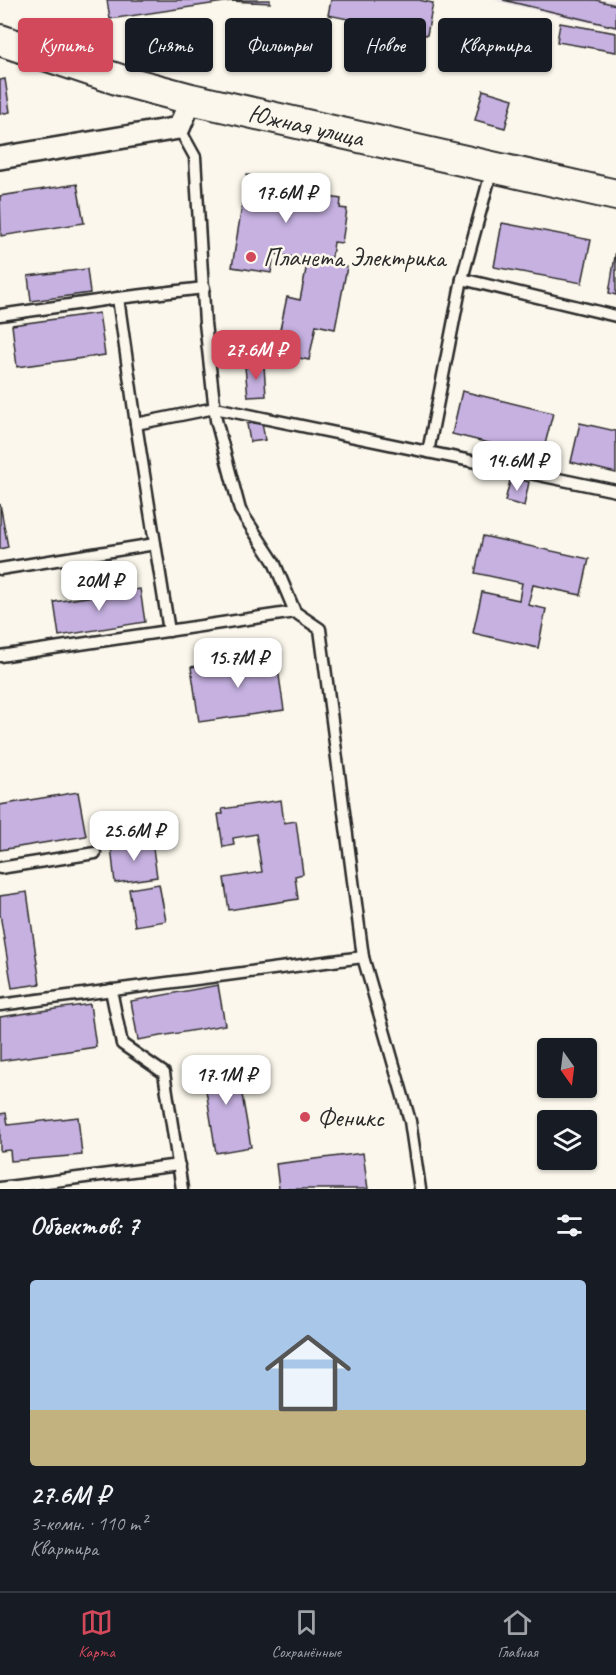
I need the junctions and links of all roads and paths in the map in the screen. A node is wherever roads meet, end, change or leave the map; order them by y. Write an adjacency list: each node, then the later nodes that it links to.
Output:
1 (0, 40): 2 (main road, Южная улица)
2 (190, 99): 3 (street); 5 (main road, Южная улица)
3 (179, 128): 4 (street); 8 (lane)
4 (0, 158)
5 (492, 168): 6 (main road, Южная улица); 7 (lane)
6 (616, 195)
7 (462, 279): 11 (lane); 14 (lane)
8 (204, 288): 9 (lane); 12 (lane)
9 (118, 298): 10 (lane); 13 (lane)
10 (0, 315)
11 (616, 316)
12 (215, 408): 13 (lane); 14 (lane); 18 (lane)
13 (135, 424): 16 (lane)
14 (428, 452): 15 (lane)
15 (616, 491)
16 (155, 544): 17 (lane); 19 (lane)
17 (0, 569)
18 (295, 612): 19 (lane); 23 (lane)
19 (169, 631): 20 (lane)
20 (0, 656)
21 (95, 853): 22 (lane)
22 (0, 868)
23 (363, 957): 24 (lane); 31 (lane)
24 (111, 990): 25 (lane); 26 (lane)
25 (0, 1005)
26 (179, 1165): 27 (lane); 30 (lane)
27 (82, 1177): 28 (lane); 29 (lane)
28 (2, 1188)
29 (84, 1189)
30 (183, 1189)
31 (420, 1189)

